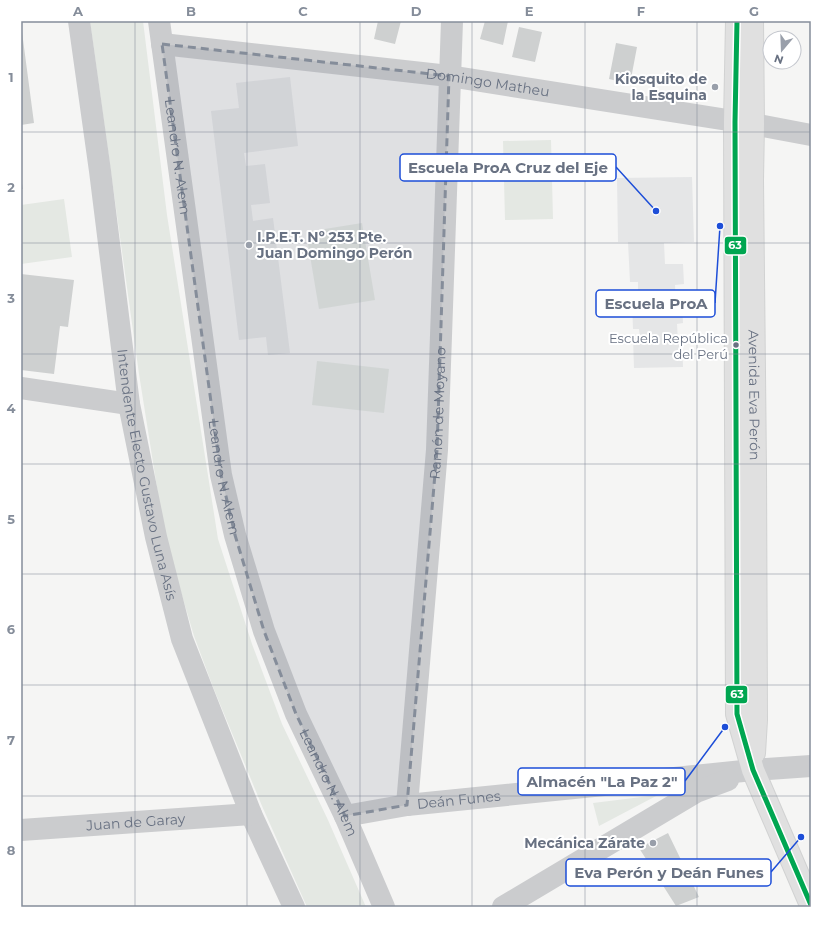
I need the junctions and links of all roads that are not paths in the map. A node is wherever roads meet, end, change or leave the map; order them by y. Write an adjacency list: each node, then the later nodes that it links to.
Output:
1 (79, 21): 11 (street, Intendente Electo Gustavo Luna Asís)
2 (159, 21): 6 (street, Leandro N. Alem)
3 (452, 21): 7 (street, Ramón de Moyano)
4 (737, 21): 8 (main road, Avenida Eva Perón)
5 (752, 21): 8 (main road, Avenida Eva Perón)
6 (162, 44): 7 (street, Domingo Matheu); 16 (street, Leandro N. Alem)
7 (449, 76): 8 (street, Domingo Matheu); 14 (street, Ramón de Moyano)
8 (744, 123): 9 (street, Domingo Matheu); 13 (main road, Avenida Eva Perón)
9 (811, 135)
10 (21, 388): 11 (street)
11 (129, 404): 15 (street, Intendente Electo Gustavo Luna Asís)
12 (811, 766): 13 (street, Deán Funes)
13 (753, 770): 14 (street, Deán Funes); 18 (main road, Avenida Eva Perón); 21 (street)
14 (406, 805): 16 (street, Deán Funes)
15 (251, 814): 17 (street, Juan de Garay); 19 (street, Intendente Electo Gustavo Luna Asís)
16 (345, 816): 20 (street, Leandro N. Alem)
17 (21, 830)
18 (811, 905)
19 (294, 907)
20 (384, 907)
21 (503, 907)

